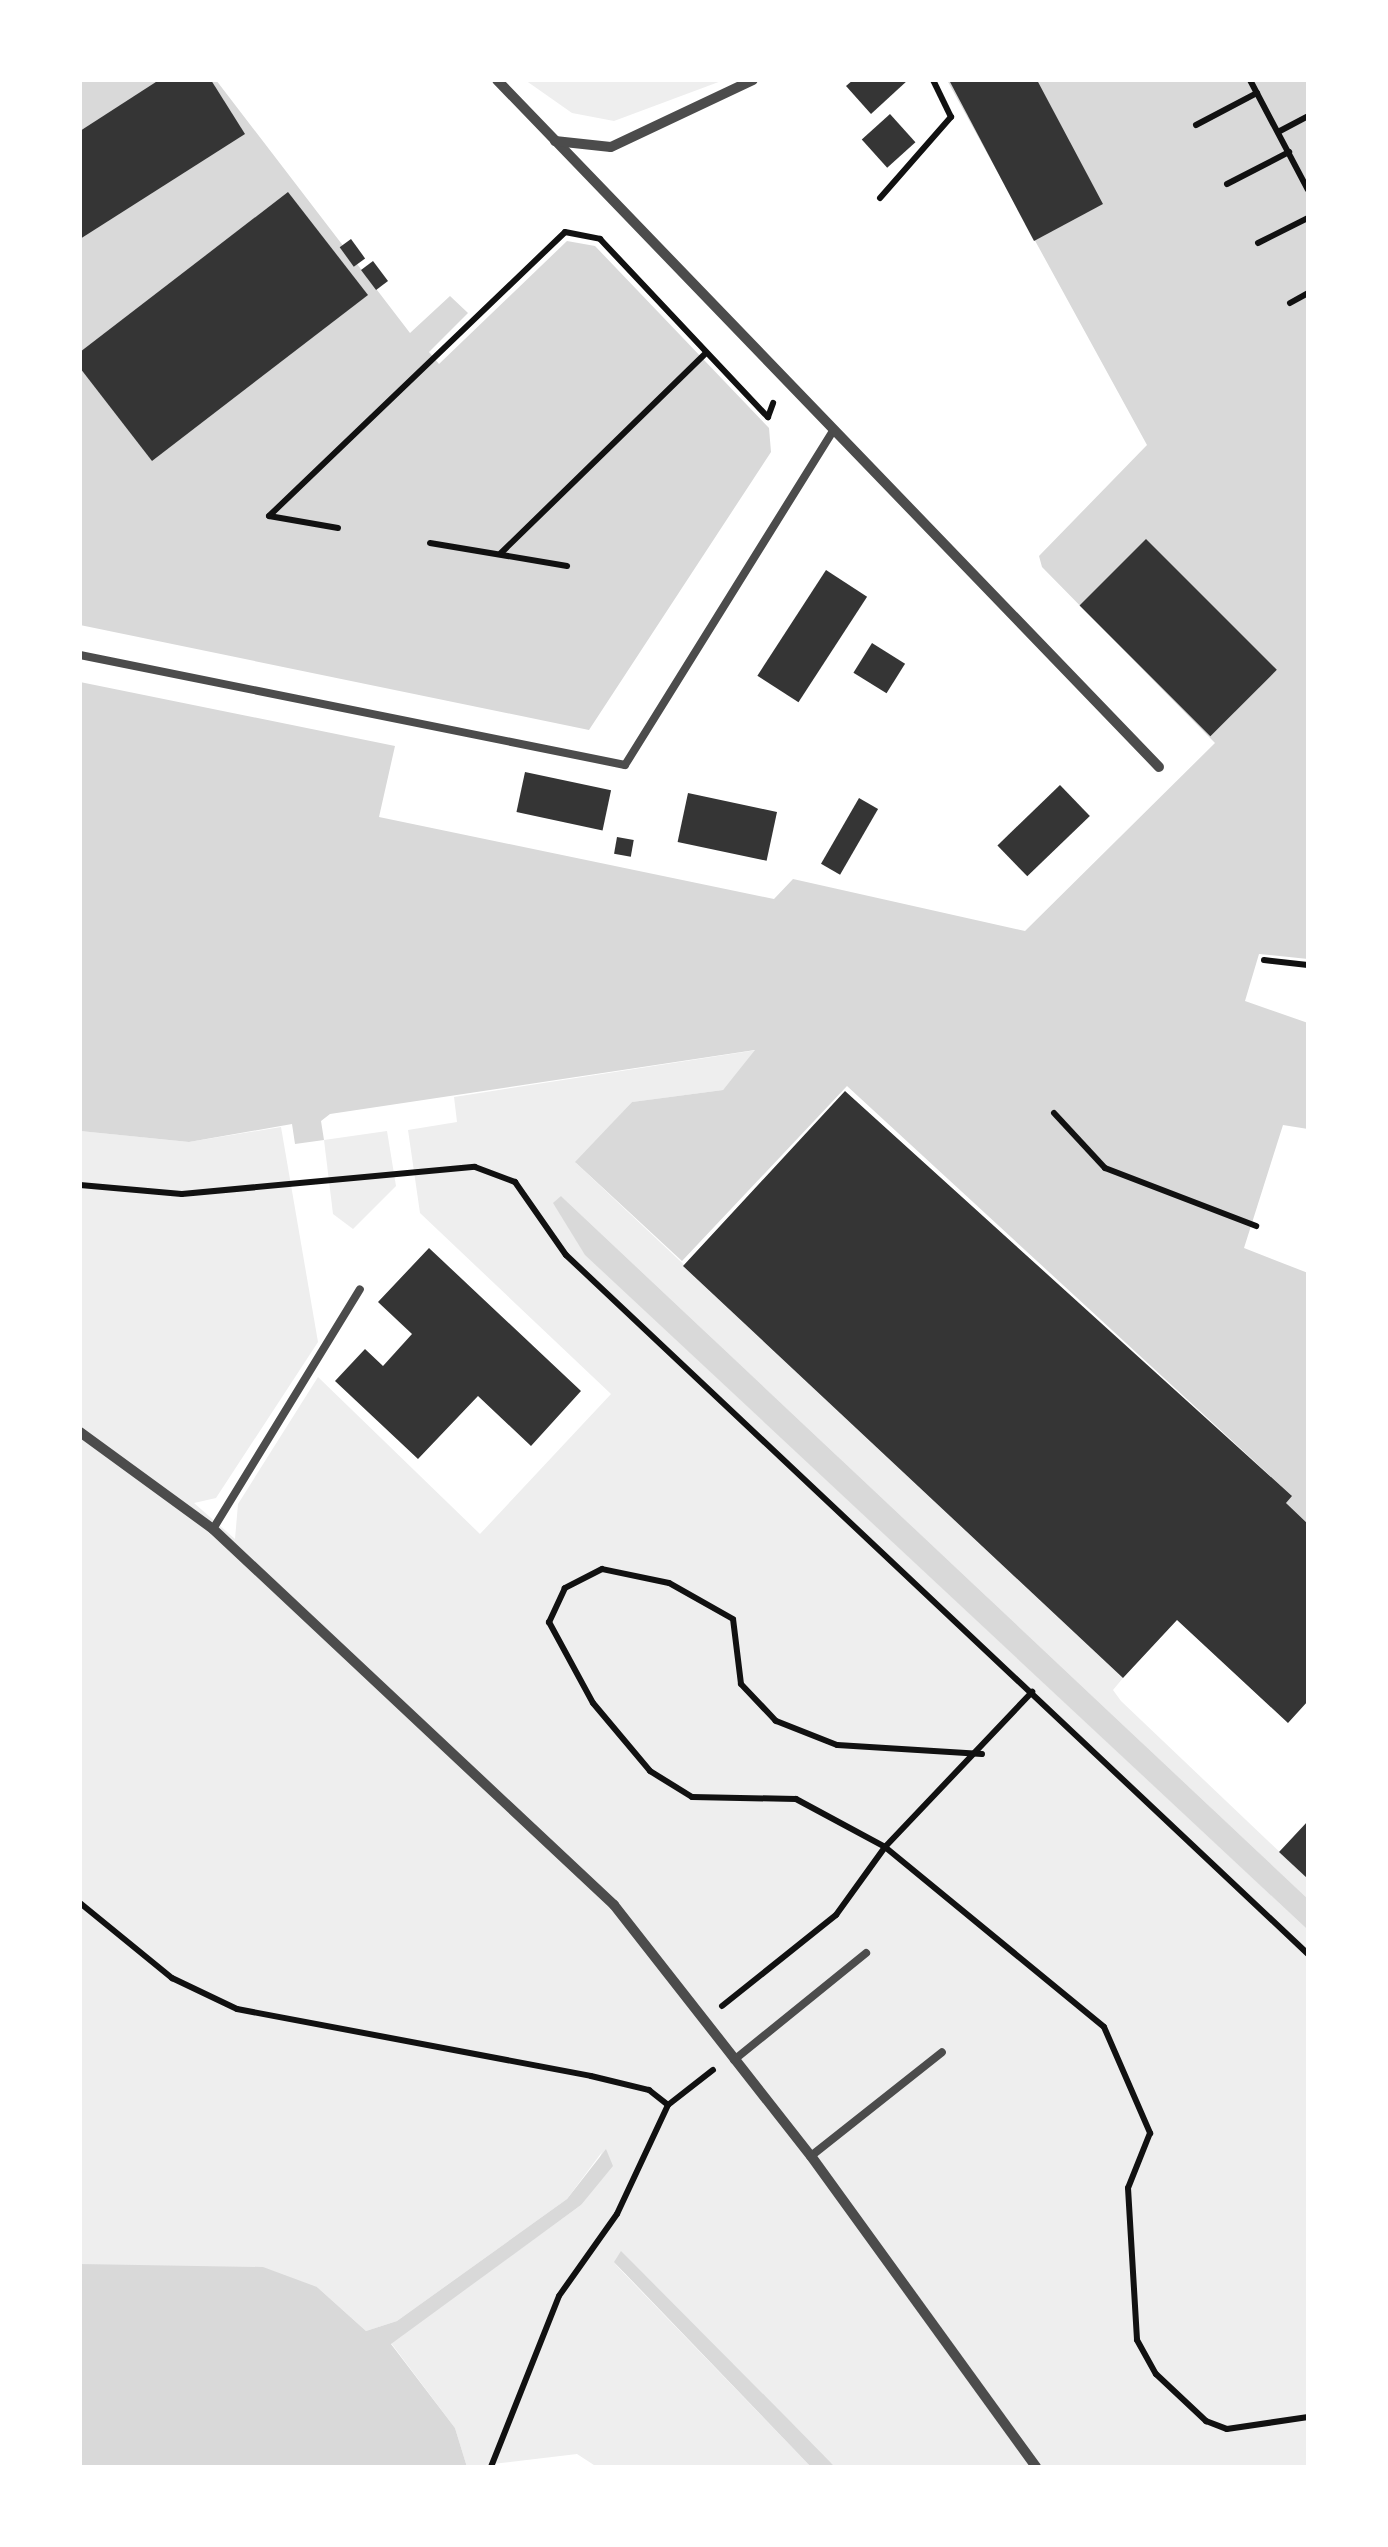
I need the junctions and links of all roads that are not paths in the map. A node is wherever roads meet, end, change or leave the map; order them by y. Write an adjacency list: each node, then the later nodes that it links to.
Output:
1 (496, 80): 3 (street)
2 (753, 80): 3 (street)
3 (556, 140): 4 (street)
4 (832, 433): 5 (lane); 6 (street)
5 (80, 655)
6 (1159, 767)
7 (360, 1290): 9 (lane)
8 (80, 1432): 9 (street)
9 (214, 1529): 12 (street)
10 (866, 1954): 12 (lane)
11 (942, 2052): 13 (lane)
12 (732, 2056): 13 (street)
13 (811, 2156): 14 (street)
14 (1036, 2467)

